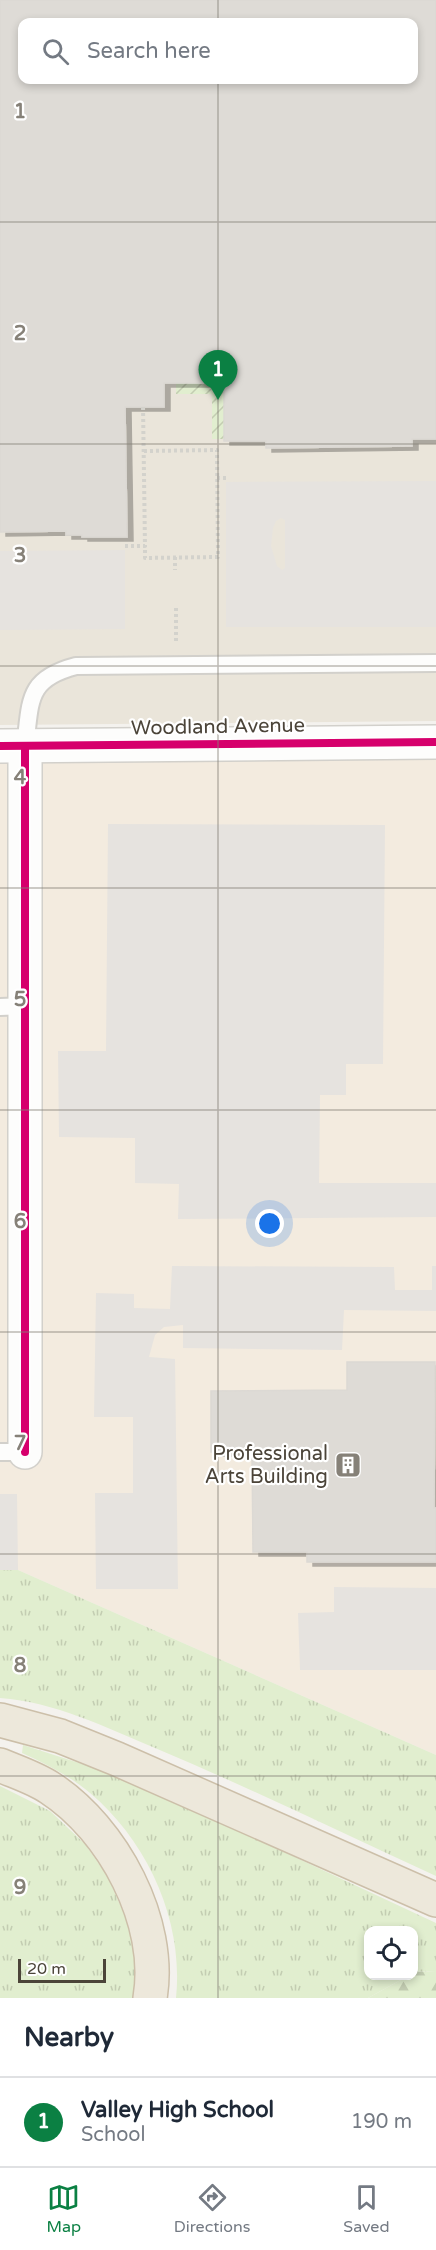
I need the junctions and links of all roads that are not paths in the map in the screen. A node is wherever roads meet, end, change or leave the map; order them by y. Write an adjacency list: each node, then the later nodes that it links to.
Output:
1 (436, 663): 3 (lane)
2 (436, 742): 3 (street, Woodland Avenue)
3 (13, 746): 4 (street)
4 (13, 1006): 5 (street)
5 (13, 1452)
6 (0, 1720): 8 (highway)
7 (0, 1765): 9 (highway)
8 (436, 1900)
9 (150, 1998)

